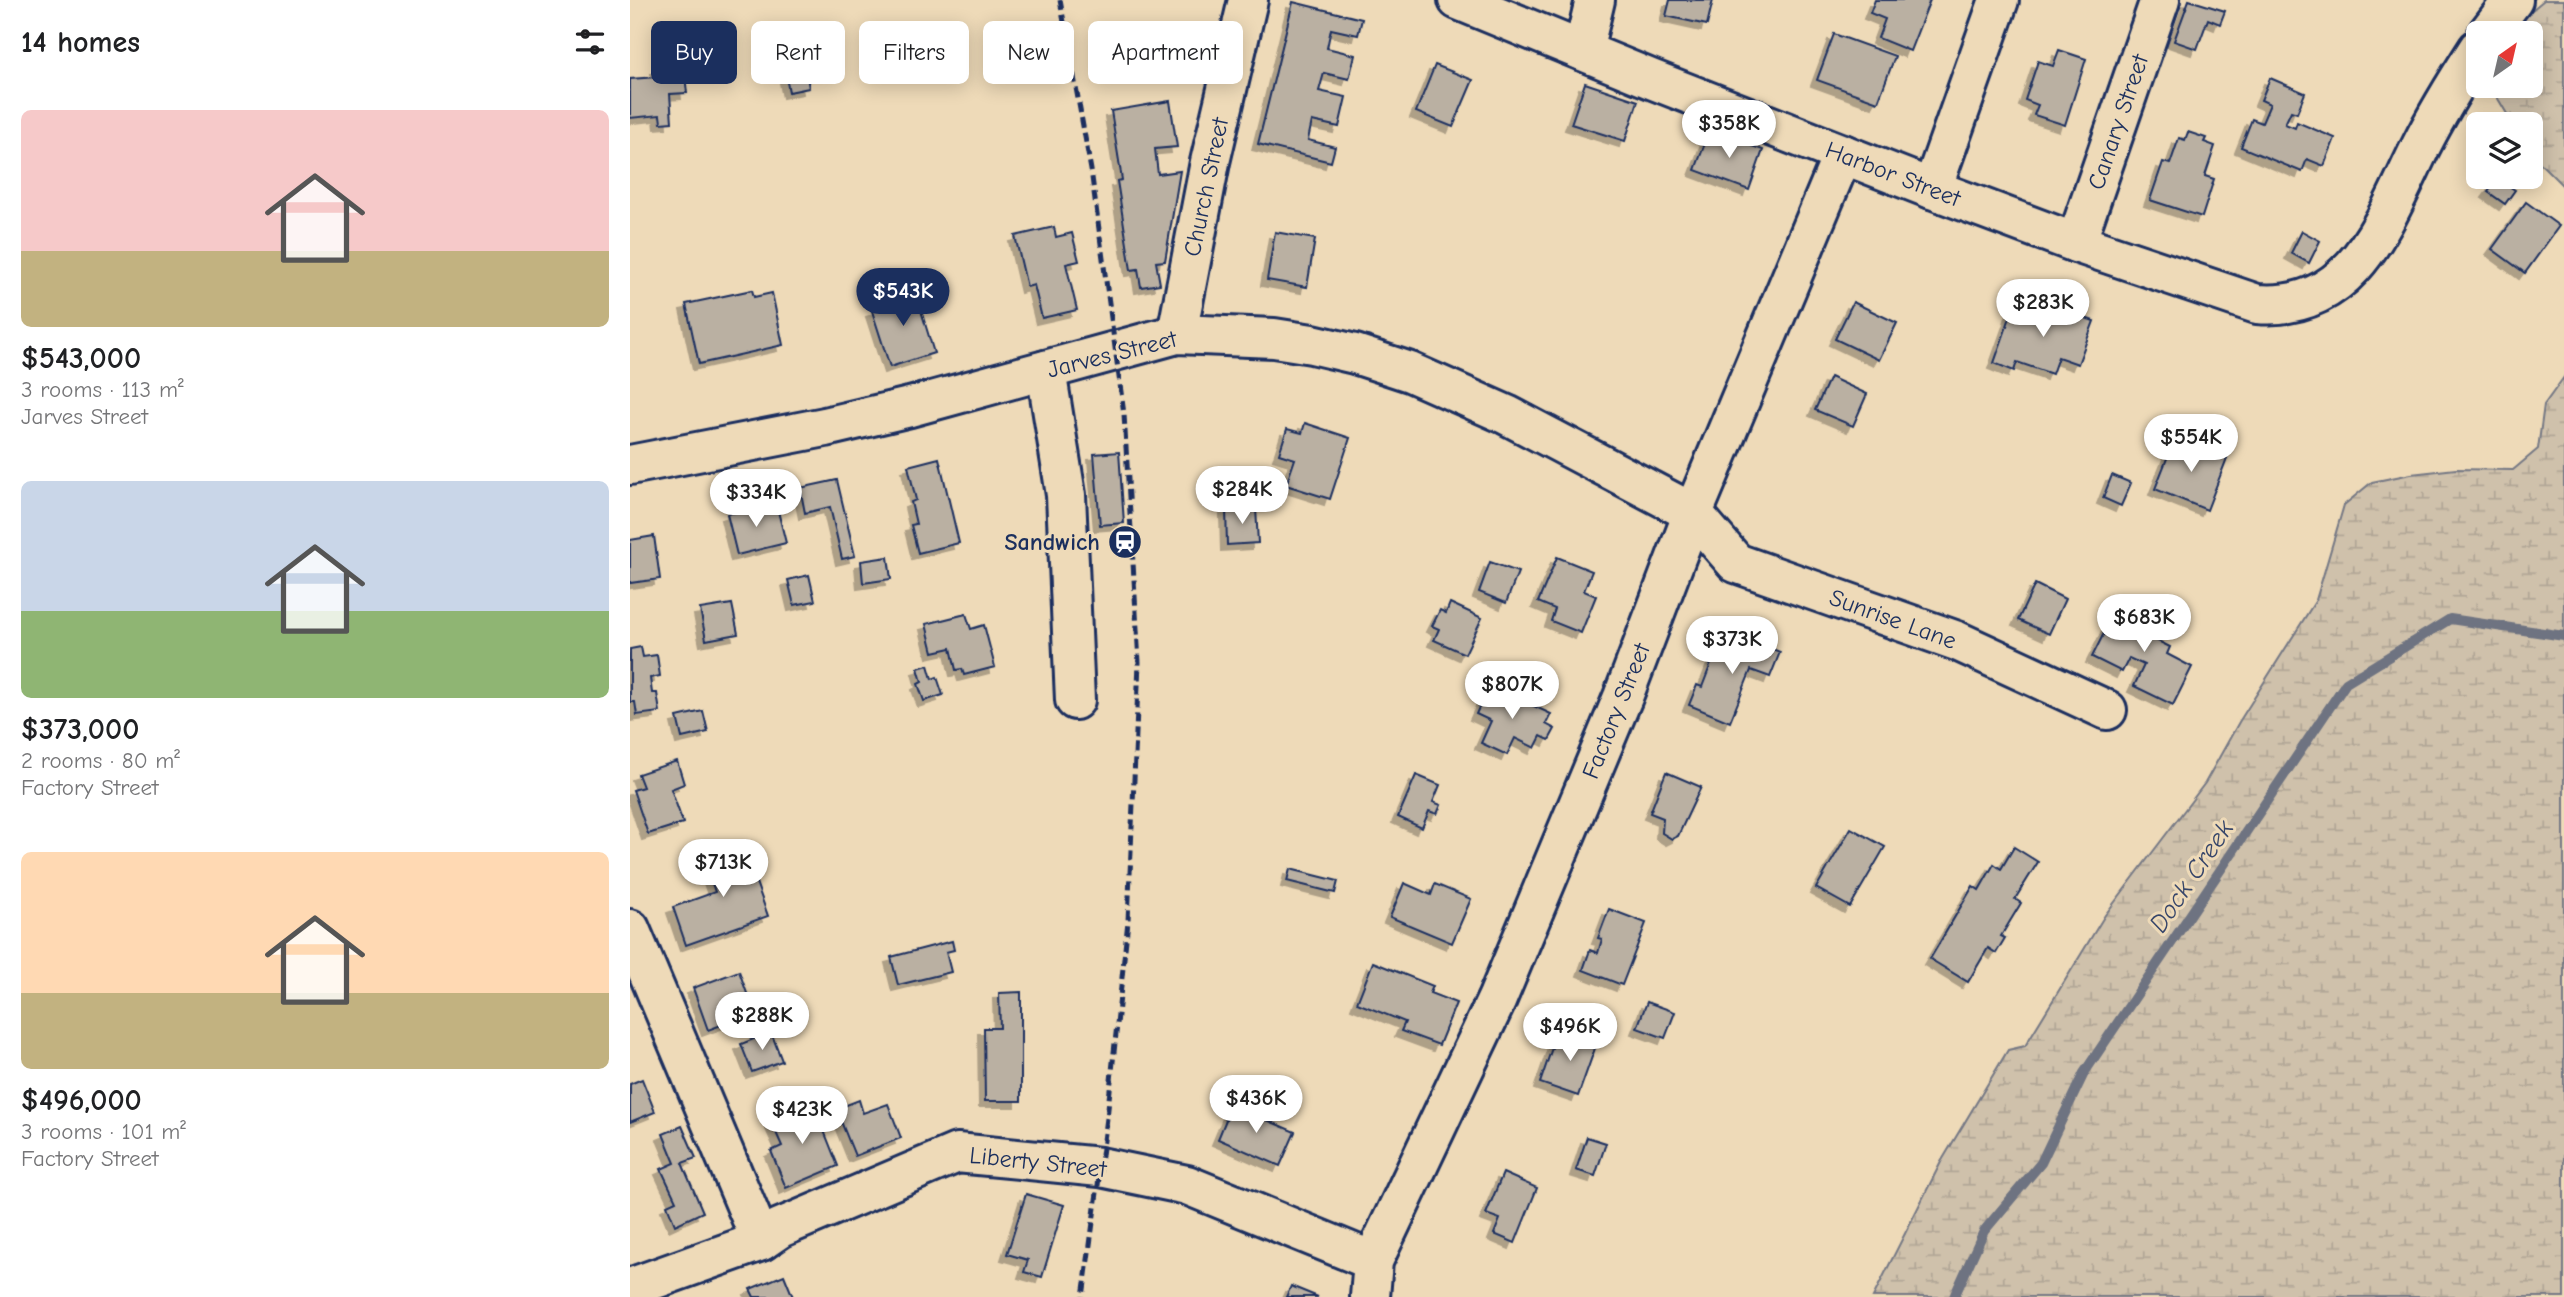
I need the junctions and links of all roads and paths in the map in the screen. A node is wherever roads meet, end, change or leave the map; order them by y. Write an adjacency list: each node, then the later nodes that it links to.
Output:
1 (1248, 0): 13 (street, Church Street)
2 (1458, 0): 8 (street, Harbor Street)
3 (1595, 0): 8 (street)
4 (1999, 0): 11 (street)
5 (2160, 0): 12 (street, Canary Street)
6 (2513, 0): 7 (street)
7 (2497, 21)
8 (1583, 51): 10 (street, Harbor Street)
9 (2466, 69): 12 (street, Harbor Street)
10 (1843, 155): 11 (street, Harbor Street); 16 (street, Factory Street)
11 (1933, 189): 12 (street, Harbor Street)
12 (2076, 243)
13 (1177, 334): 14 (street, Jarves Street); 16 (street, Jarves Street)
14 (1046, 370): 15 (street, Jarves Street); 17 (street)
15 (630, 465)
16 (1693, 513): 18 (street, Sunrise Lane); 21 (street, Factory Street)
17 (1075, 700)
18 (2107, 710)
19 (630, 929): 20 (street)
20 (761, 1241): 21 (street, Liberty Street); 22 (street, Liberty Street)
21 (1371, 1279)
22 (630, 1288)

